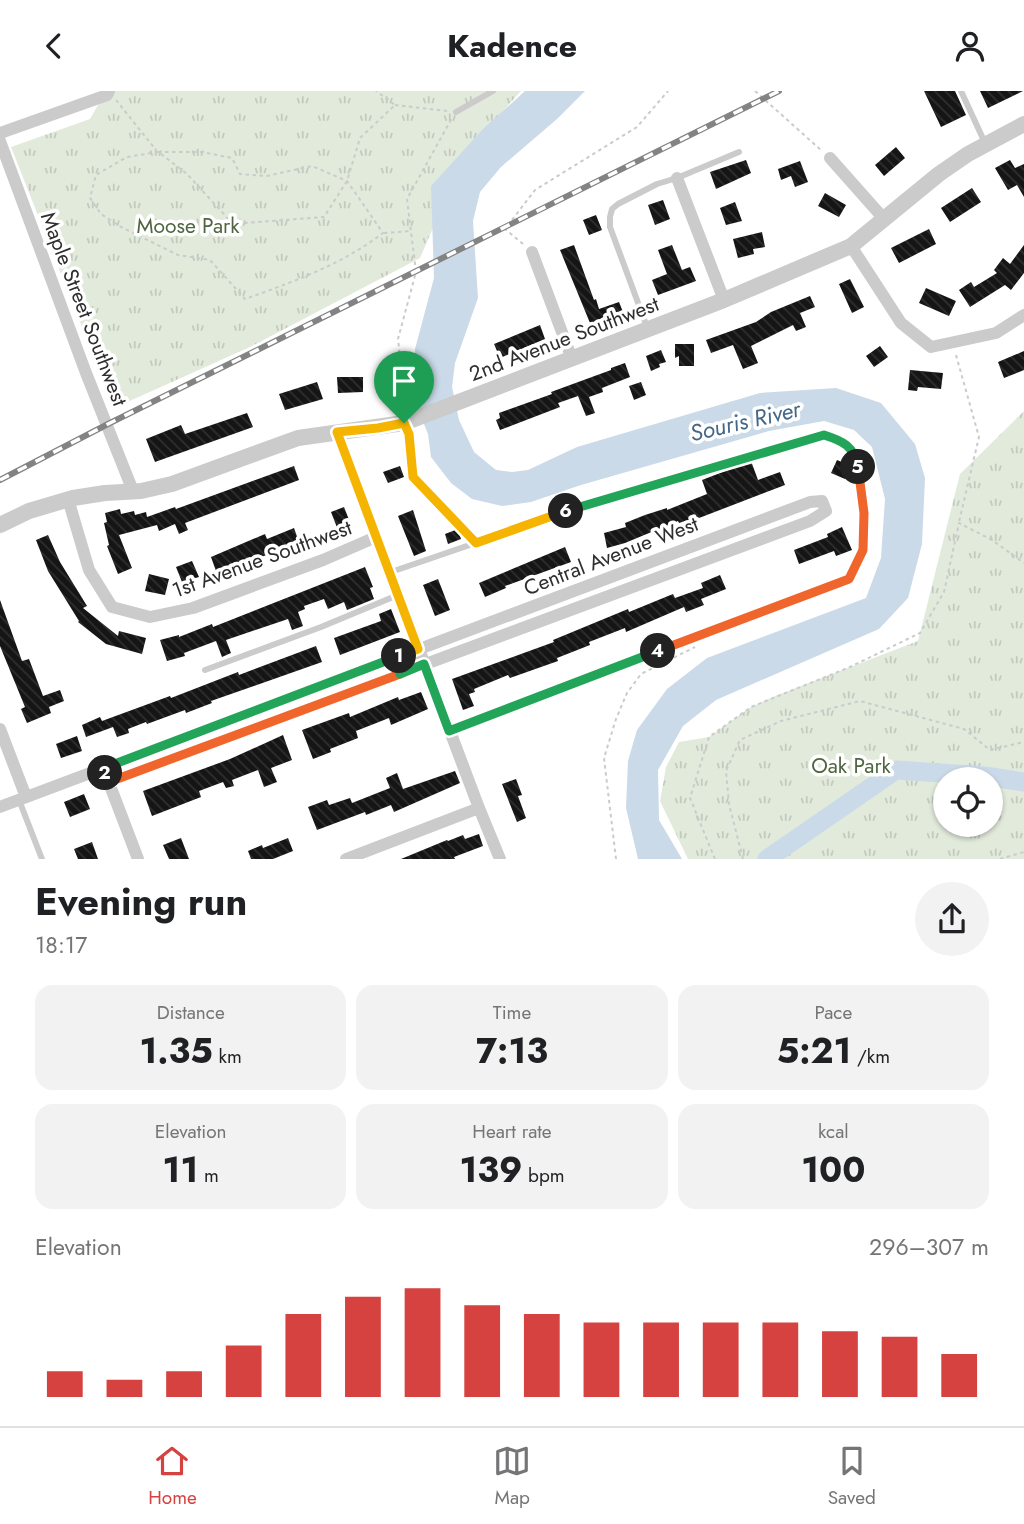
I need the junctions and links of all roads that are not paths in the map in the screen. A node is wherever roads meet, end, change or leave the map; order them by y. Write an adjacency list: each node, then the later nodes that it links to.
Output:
1 (493, 91): 4 (lane)
2 (961, 91): 8 (lane)
3 (113, 96): 6 (street)
4 (456, 112)
5 (1024, 124): 8 (street, 2nd Avenue Southwest)
6 (0, 134)
7 (0, 141): 20 (street, Maple Street Southwest)
8 (986, 145): 12 (street, 2nd Avenue Southwest)
9 (739, 152): 11 (lane)
10 (830, 159): 12 (street)
11 (677, 178): 15 (street); 17 (lane)
12 (885, 220): 13 (street, 2nd Avenue Southwest)
13 (851, 246): 15 (street, 2nd Avenue Southwest); 16 (street)
14 (532, 252): 18 (street)
15 (724, 300): 17 (street, 2nd Avenue Southwest)
16 (1024, 315)
17 (648, 330): 18 (street, 2nd Avenue Southwest)
18 (572, 359): 19 (street, 2nd Avenue Southwest)
19 (337, 432): 20 (street, 2nd Avenue Southwest); 23 (street)
20 (133, 491): 21 (street, 2nd Avenue Southwest)
21 (68, 499): 22 (street, 2nd Avenue Southwest); 23 (street, 1st Avenue Southwest)
22 (0, 525)
23 (376, 537): 24 (street)
24 (389, 573): 25 (street); 30 (lane)
25 (397, 595): 26 (street); 28 (lane)
26 (418, 649): 27 (street); 27 (street, Central Avenue West); 31 (street, Central Avenue West)
27 (424, 664): 30 (street); 32 (street)
28 (205, 670)
29 (0, 729): 33 (street)
30 (449, 731): 35 (street)
31 (104, 768): 32 (street); 33 (street, Central Avenue West)
32 (109, 782): 37 (street)
33 (23, 799): 34 (street, Central Avenue West); 36 (lane)
34 (0, 807)
35 (479, 809): 38 (street); 39 (street)
36 (42, 859)
37 (138, 859)
38 (346, 859)
39 (500, 859)

